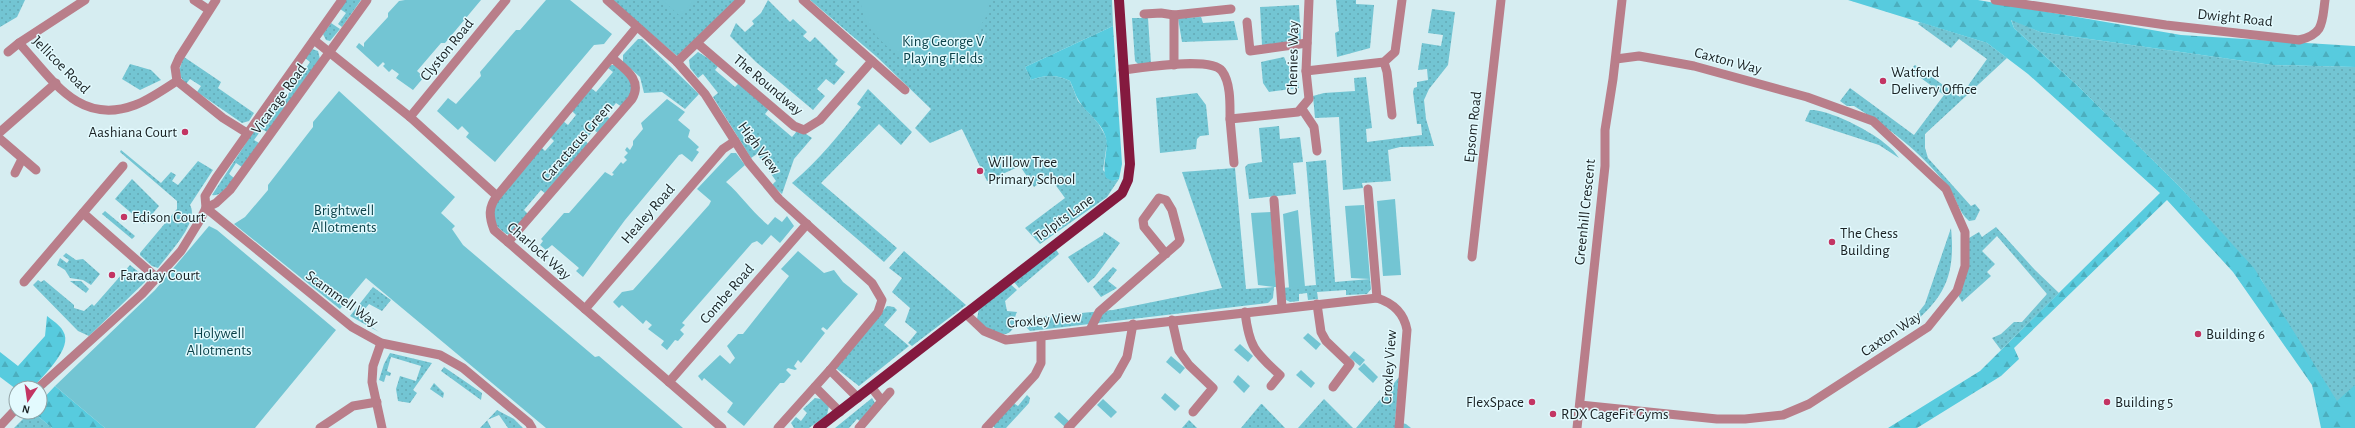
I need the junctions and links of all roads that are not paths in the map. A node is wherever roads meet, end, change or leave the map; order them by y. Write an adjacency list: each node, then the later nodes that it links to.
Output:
1 (194, 0): 18 (street)
2 (216, 0): 18 (street)
3 (342, 0): 23 (street, Vicarage Road)
4 (367, 0): 28 (street, Vicarage Road)
5 (506, 0): 42 (street, Clyston Road)
6 (607, 0): 22 (street, High View)
7 (741, 0): 25 (street)
8 (803, 0): 31 (street)
9 (1120, 0): 35 (main road, Tolpits Lane)
10 (1309, 0): 26 (street, Chenies Way)
11 (1402, 0): 33 (street)
12 (1501, 0): 62 (street, Epsom Road)
13 (1622, 0): 30 (street, Greenhill Crescent)
14 (1995, 0): 15 (street, Dwight Road)
15 (2326, 0)
16 (81, 1): 24 (street, Jellicoe Road)
17 (1231, 8): 20 (street)
18 (209, 10): 37 (street)
19 (1144, 14): 20 (street)
20 (1174, 15): 34 (street)
21 (1247, 22): 26 (street)
22 (636, 28): 29 (street, Caractacus Green); 32 (street, High View)
23 (314, 40): 28 (street); 45 (street, Vicarage Road)
24 (19, 43): 27 (street); 38 (street, Jellicoe Road)
25 (697, 43): 31 (street, The Roundway); 32 (street)
26 (1307, 43): 36 (street, Chenies Way)
27 (8, 52)
28 (330, 52): 42 (street); 57 (street, Vicarage Road)
29 (612, 58): 55 (street, Caractacus Green); 60 (street, Caractacus Green)
30 (1616, 59): 87 (street, Greenhill Crescent); 87 (street, Caxton Way)
31 (872, 61): 39 (street)
32 (677, 62): 47 (street, High View)
33 (1384, 62): 36 (street); 41 (street)
34 (1174, 65): 35 (street); 43 (street)
35 (1123, 70): 70 (main road, Tolpits Lane)
36 (1306, 71): 40 (street, Chenies Way)
37 (177, 81): 38 (street, Jellicoe Road); 45 (street)
38 (56, 83): 44 (street)
39 (904, 90)
40 (1302, 109): 43 (street, Chenies Way); 48 (street)
41 (1392, 116)
42 (410, 117): 55 (street)
43 (1230, 119): 50 (street)
44 (0, 132)
45 (247, 133): 57 (street, Vicarage Road)
46 (0, 139): 49 (street)
47 (735, 141): 59 (street, High View); 68 (street, Healey Road)
48 (1317, 151)
49 (22, 159): 52 (street); 53 (street)
50 (1234, 163)
51 (123, 166): 58 (street)
52 (36, 170)
53 (15, 174)
54 (1368, 189): 65 (street)
55 (497, 196): 60 (street, Charlock Way)
56 (1274, 200): 67 (street)
57 (206, 208): 63 (street, Vicarage Road); 75 (street, Scammell Way)
58 (83, 213): 63 (street); 64 (street)
59 (806, 224): 76 (street, High View); 78 (street, Combe Road)
60 (508, 242): 68 (street, Charlock Way)
61 (1166, 254): 61 (street); 73 (street)
62 (1472, 257)
63 (157, 278): 77 (street, Vicarage Road)
64 (24, 282)
65 (1377, 298): 66 (street, Croxley View); 101 (street, Croxley View)
66 (1316, 304): 67 (street, Croxley View); 81 (street)
67 (1282, 307): 69 (street, Croxley View)
68 (585, 309): 78 (street, Charlock Way)
69 (1245, 312): 71 (street, Croxley View); 79 (street)
70 (965, 313): 74 (street, Croxley View); 82 (main road, Tolpits Lane)
71 (1172, 320): 72 (street, Croxley View); 89 (street)
72 (1133, 324): 73 (street, Croxley View); 100 (street)
73 (1090, 330): 74 (street, Croxley View)
74 (1041, 336): 99 (street)
75 (380, 343): 86 (street); 94 (street, Scammell Way)
76 (830, 370): 80 (street); 84 (street)
77 (46, 380)
78 (669, 382): 95 (street, Charlock Way)
79 (1271, 386)
80 (814, 387): 88 (street); 96 (street)
81 (1333, 387)
82 (872, 388): 84 (main road, Tolpits Lane); 85 (street)
83 (890, 392): 85 (street)
84 (858, 398): 88 (main road, Tolpits Lane)
85 (882, 401): 98 (street)
86 (377, 402): 92 (street); 93 (street)
87 (1580, 405): 102 (street, Greenhill Crescent)
88 (840, 412): 97 (main road, Tolpits Lane)
89 (1193, 412)
90 (8, 418): 91 (street)
91 (0, 426)
92 (320, 428)
93 (382, 428)
94 (532, 428)
95 (722, 428)
96 (778, 428)
97 (818, 428)
98 (859, 428)
99 (986, 428)
100 (1068, 428)
101 (1399, 428)
102 (1577, 428)

